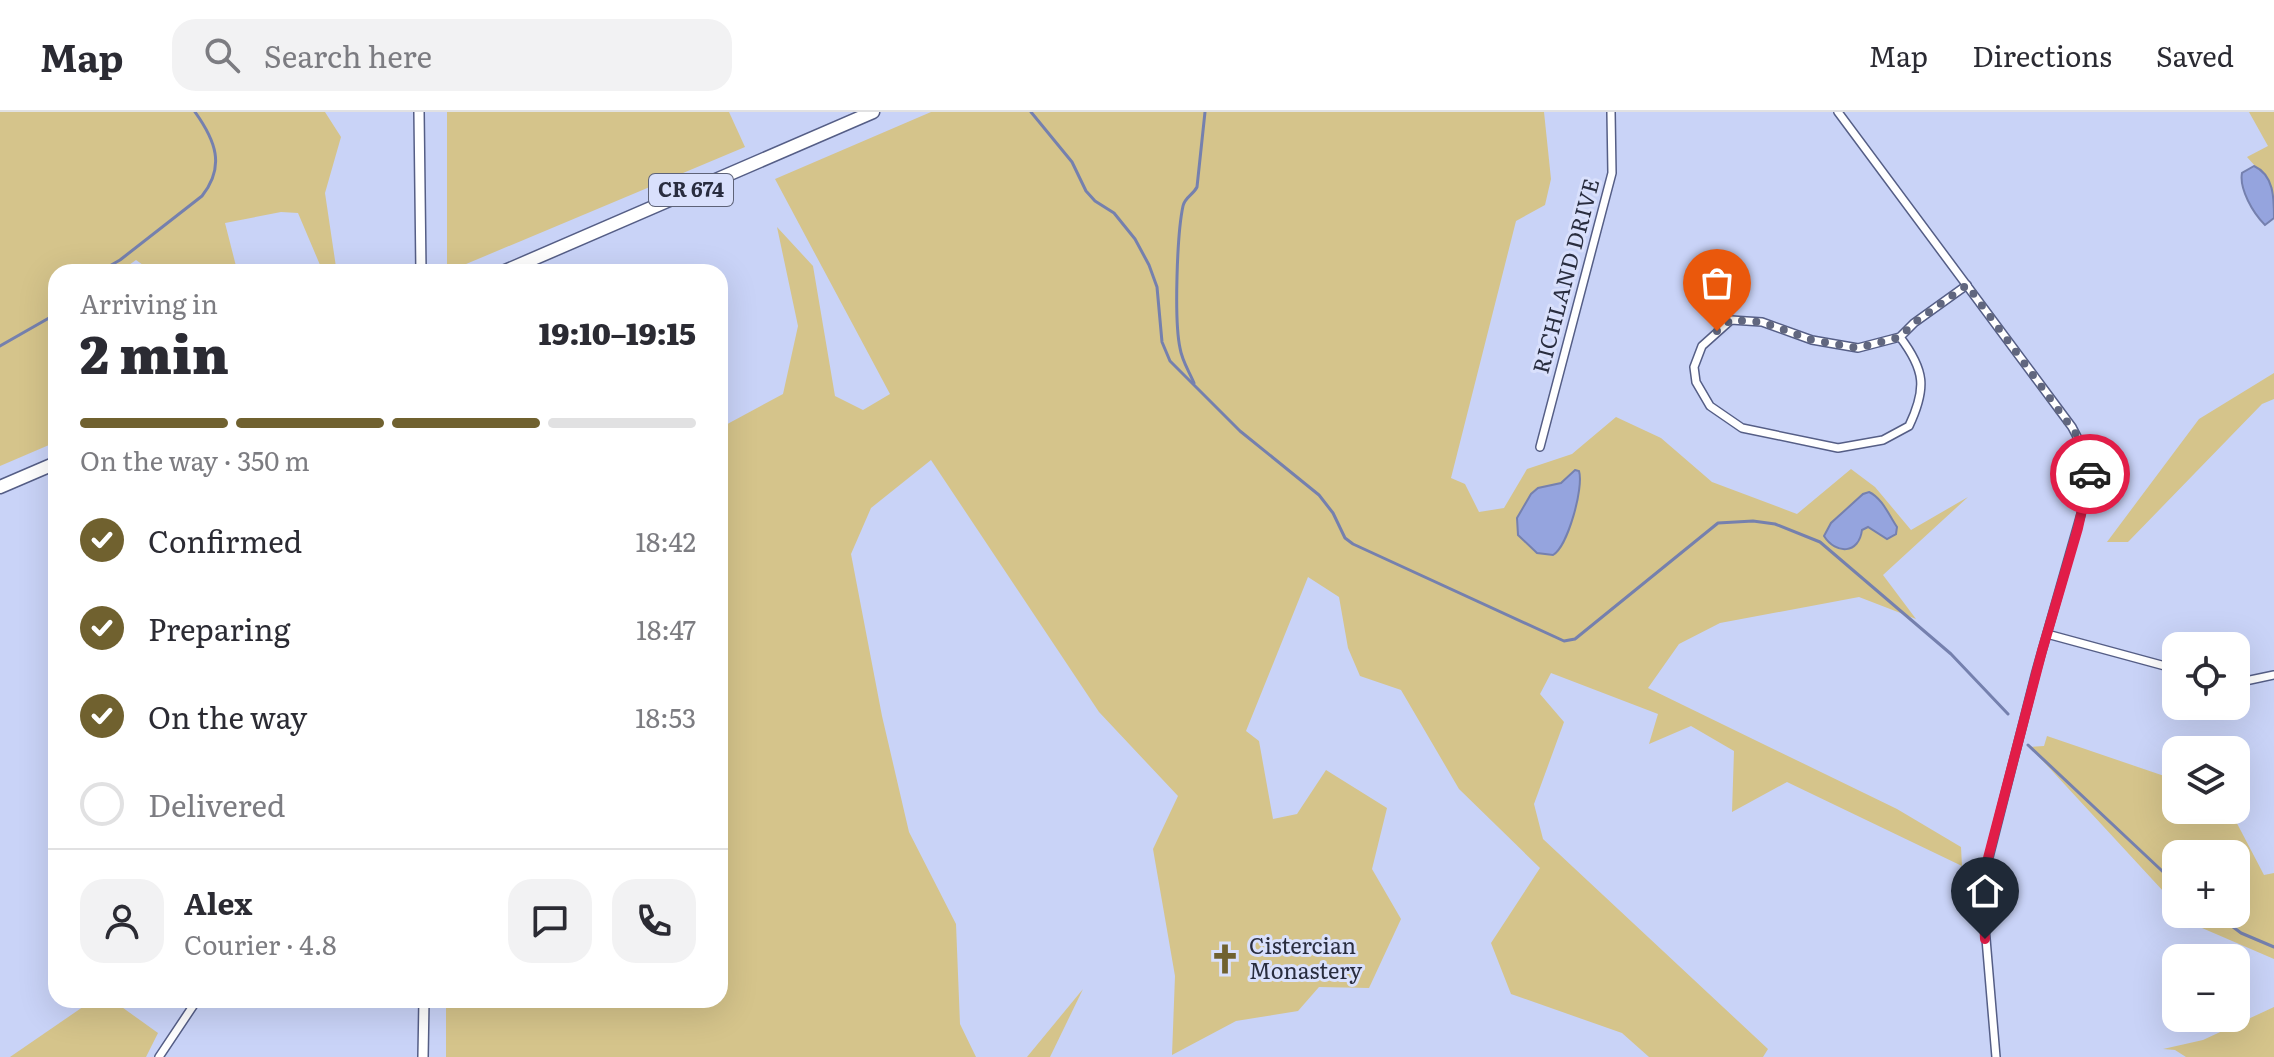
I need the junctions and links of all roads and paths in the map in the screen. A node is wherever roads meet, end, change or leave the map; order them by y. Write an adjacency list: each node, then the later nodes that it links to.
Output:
1 (419, 112): 5 (street)
2 (873, 112): 6 (main road, CR 674)
3 (1611, 112): 9 (street, RICHLAND DRIVE)
4 (1838, 112): 7 (street)
5 (421, 264)
6 (522, 264)
7 (1967, 285): 8 (street); 12 (street)
8 (1900, 337): 8 (street)
9 (1540, 447)
10 (48, 466): 11 (main road)
11 (0, 487)
12 (2047, 634): 13 (street); 20 (street)
13 (2162, 665)
14 (2274, 675): 15 (street)
15 (2250, 680)
16 (192, 1008): 18 (street)
17 (424, 1008): 19 (street)
18 (159, 1057)
19 (423, 1057)
20 (1996, 1057)

